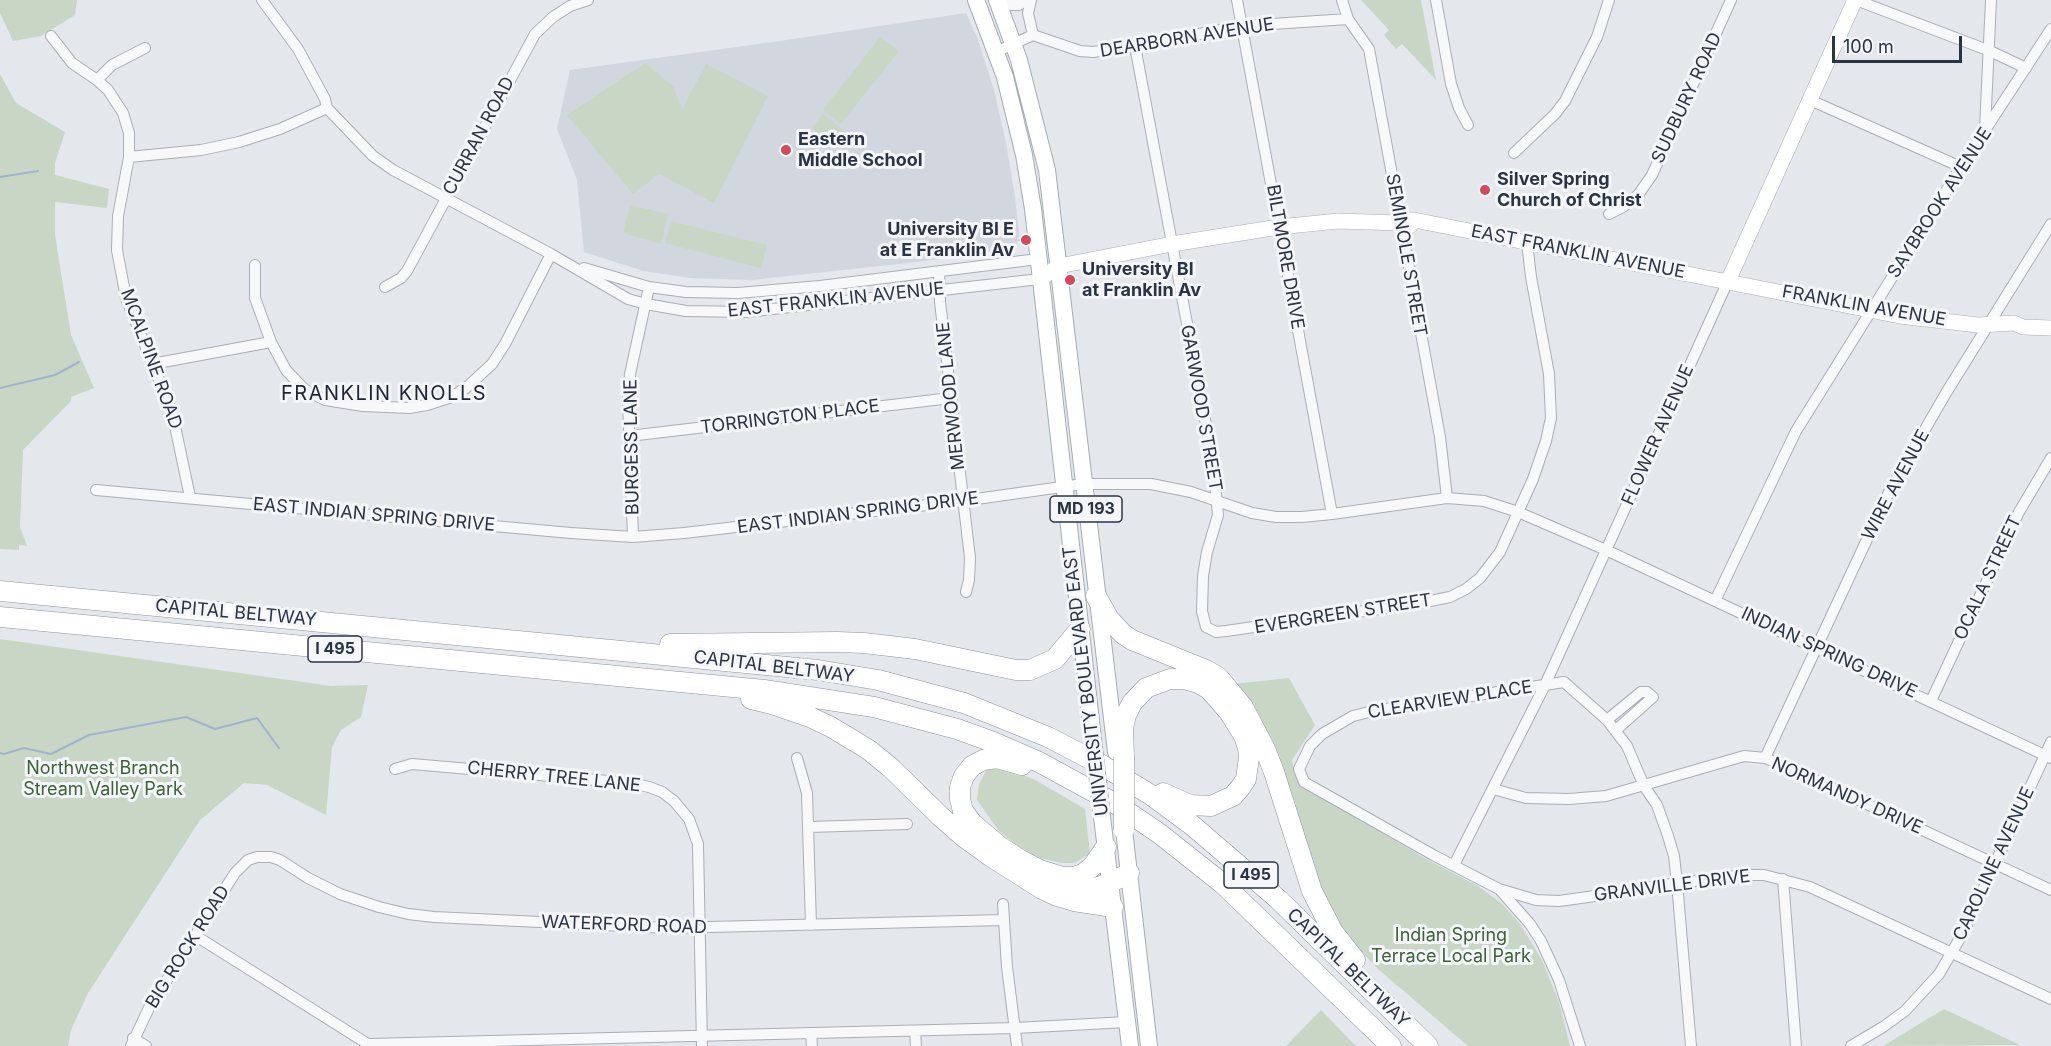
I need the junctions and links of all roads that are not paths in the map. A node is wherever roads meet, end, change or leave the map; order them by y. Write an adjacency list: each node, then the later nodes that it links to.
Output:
1 (262, 0): 26 (street, EAST FRANKLIN AVENUE)
2 (588, 0): 32 (street, CURRAN ROAD)
3 (976, 0): 22 (main road, UNIVERSITY BOULEVARD EAST / MD 193)
4 (1026, 0): 12 (street)
5 (1031, 0): 16 (street)
6 (1237, 0): 14 (street, BILTMORE DRIVE)
7 (1436, 0): 27 (street)
8 (1609, 0): 29 (street)
9 (1731, 0): 33 (street, SUDBURY ROAD)
10 (1855, 0): 21 (street); 25 (street, FLOWER AVENUE)
11 (1991, 0): 21 (street)
12 (998, 2): 18 (main road, UNIVERSITY BOULEVARD EAST / MD 193)
13 (1345, 9): 14 (street, DEARBORN AVENUE); 34 (street, SEMINOLE STREET)
14 (1242, 26): 19 (street, DEARBORN AVENUE); 36 (street, BILTMORE DRIVE)
15 (2051, 29): 23 (street, SAYBROOK AVENUE)
16 (1033, 35): 18 (street); 19 (street, DEARBORN AVENUE)
17 (51, 36): 24 (street, MCALPINE ROAD)
18 (1014, 45): 22 (street); 42 (main road, UNIVERSITY BOULEVARD EAST / MD 193)
19 (1135, 46): 38 (street, GARWOOD STREET)
20 (145, 48): 24 (street)
21 (1990, 51): 23 (street); 28 (street)
22 (996, 52): 40 (main road, UNIVERSITY BOULEVARD EAST / MD 193)
23 (2026, 68): 28 (street, SAYBROOK AVENUE)
24 (97, 80): 30 (street, MCALPINE ROAD)
25 (1810, 100): 31 (street); 45 (street, FLOWER AVENUE)
26 (327, 108): 30 (street); 32 (street, EAST FRANKLIN AVENUE)
27 (1468, 125)
28 (1985, 131): 31 (street, SAYBROOK AVENUE)
29 (1514, 153)
30 (129, 158): 54 (street, MCALPINE ROAD)
31 (1961, 167): 50 (street, SAYBROOK AVENUE)
32 (446, 198): 39 (street, EAST FRANKLIN AVENUE); 46 (street, CURRAN ROAD)
33 (1609, 214)
34 (1400, 223): 36 (street, EAST FRANKLIN AVENUE); 37 (street, EAST FRANKLIN AVENUE); 62 (street, SEMINOLE STREET)
35 (2051, 224): 51 (street, WIRE AVENUE)
36 (1279, 227): 38 (street, EAST FRANKLIN AVENUE); 66 (street, BILTMORE DRIVE)
37 (1527, 242): 45 (street, EAST FRANKLIN AVENUE); 65 (street, EVERGREEN STREET)
38 (1172, 244): 42 (street, EAST FRANKLIN AVENUE); 64 (street, GARWOOD STREET)
39 (550, 254): 47 (street, EAST FRANKLIN AVENUE); 49 (street, EAST FRANKLIN AVENUE); 53 (street)
40 (1038, 259): 42 (street, EAST FRANKLIN AVENUE); 43 (street, EAST FRANKLIN AVENUE); 44 (main road, UNIVERSITY BOULEVARD EAST / MD 193)
41 (255, 265): 53 (street)
42 (1059, 266): 44 (street, EAST FRANKLIN AVENUE); 58 (main road, UNIVERSITY BOULEVARD EAST / MD 193)
43 (939, 271): 47 (street, EAST FRANKLIN AVENUE); 48 (street, MERWOOD LANE)
44 (1040, 279): 48 (street, EAST FRANKLIN AVENUE); 59 (main road, UNIVERSITY BOULEVARD EAST / MD 193)
45 (1728, 281): 50 (street, FRANKLIN AVENUE); 68 (street, FLOWER AVENUE)
46 (385, 287)
47 (649, 287): 49 (street, BURGESS LANE)
48 (939, 290): 49 (street, EAST FRANKLIN AVENUE); 55 (street, MERWOOD LANE)
49 (646, 304): 56 (street, BURGESS LANE)
50 (1872, 309): 51 (street, FRANKLIN AVENUE); 72 (street, SAYBROOK AVENUE)
51 (1995, 324): 52 (street, FRANKLIN AVENUE); 77 (street, WIRE AVENUE)
52 (2051, 328)
53 (271, 342): 54 (street)
54 (152, 364): 61 (street, MCALPINE ROAD)
55 (951, 398): 56 (street, TORRINGTON PLACE); 63 (street, MERWOOD LANE)
56 (629, 436): 67 (street, BURGESS LANE)
57 (2051, 458): 80 (street, OCALA STREET)
58 (1083, 484): 59 (street, EAST INDIAN SPRING DRIVE); 64 (street, EAST INDIAN SPRING DRIVE); 71 (main road, UNIVERSITY BOULEVARD EAST / MD 193)
59 (1064, 486): 63 (street, EAST INDIAN SPRING DRIVE); 75 (main road, UNIVERSITY BOULEVARD EAST / MD 193)
60 (96, 490): 61 (street, EAST INDIAN SPRING DRIVE)
61 (190, 498): 67 (street, EAST INDIAN SPRING DRIVE)
62 (1447, 498): 65 (street, EAST INDIAN SPRING DRIVE); 66 (street, EAST INDIAN SPRING DRIVE)
63 (962, 501): 67 (street, EAST INDIAN SPRING DRIVE); 70 (street, MERWOOD LANE)
64 (1217, 502): 66 (street, EAST INDIAN SPRING DRIVE); 74 (street, GARWOOD STREET)
65 (1518, 512): 68 (street, EAST INDIAN SPRING DRIVE); 74 (street, EVERGREEN STREET)
66 (1332, 514)
67 (633, 537)
68 (1606, 550): 72 (street, INDIAN SPRING DRIVE); 79 (street, FLOWER AVENUE)
69 (0, 591): 76 (highway, CAPITAL BELTWAY / I 495)
70 (966, 592)
71 (1096, 596): 85 (main road, UNIVERSITY BOULEVARD EAST / MD 193); 131 (highway)
72 (1715, 602): 77 (street, INDIAN SPRING DRIVE)
73 (0, 617): 78 (highway, CAPITAL BELTWAY / I 495)
74 (1206, 627)
75 (1080, 629): 76 (highway); 97 (main road, UNIVERSITY BOULEVARD EAST / MD 193, bridge)
76 (582, 646): 83 (highway, CAPITAL BELTWAY / I 495)
77 (1817, 647): 80 (street, INDIAN SPRING DRIVE); 88 (street, WIRE AVENUE)
78 (669, 681): 93 (highway, CAPITAL BELTWAY / I 495); 101 (highway)
79 (1545, 686): 81 (street, CLEARVIEW PLACE); 89 (street, CLEARVIEW PLACE); 92 (street, FLOWER AVENUE)
80 (1931, 700): 86 (street, INDIAN SPRING DRIVE)
81 (1606, 720): 82 (street); 82 (street)
82 (1616, 730): 91 (street)
83 (1048, 737): 85 (highway); 131 (highway, CAPITAL BELTWAY / I 495)
84 (2051, 742): 86 (street, CAROLINE AVENUE)
85 (1120, 754): 96 (highway, bridge)
86 (2048, 756): 99 (street, CAROLINE AVENUE)
87 (797, 758): 95 (street)
88 (1765, 758): 91 (street, NORMANDY DRIVE); 99 (street, NORMANDY DRIVE)
89 (1302, 760): 100 (street, GRANVILLE DRIVE)
90 (396, 769): 112 (street, CHERRY TREE LANE)
91 (1644, 786): 92 (street, NORMANDY DRIVE); 105 (street)
92 (1493, 789): 100 (street, FLOWER AVENUE)
93 (1094, 792): 97 (highway); 130 (highway, CAPITAL BELTWAY / I 495)
94 (908, 824): 95 (street)
95 (809, 827): 111 (street)
96 (1124, 830): 102 (main road, UNIVERSITY BOULEVARD EAST)
97 (1106, 847): 104 (main road, UNIVERSITY BOULEVARD EAST / MD 193)
98 (257, 857): 112 (street, WATERFORD ROAD); 113 (street, BIG ROCK ROAD)
99 (1995, 864): 107 (street, NORMANDY DRIVE); 114 (street, CAROLINE AVENUE)
100 (1454, 865): 106 (street, GRANVILLE DRIVE)
101 (1014, 872): 104 (highway); 109 (highway)
102 (1128, 873): 104 (highway); 129 (main road, UNIVERSITY BOULEVARD EAST)
103 (1783, 879): 105 (street, GRANVILLE DRIVE); 114 (street, GRANVILLE DRIVE); 134 (street)
104 (1110, 882): 109 (main road, UNIVERSITY BOULEVARD EAST / MD 193)
105 (1677, 883): 106 (street, GRANVILLE DRIVE); 133 (street)
106 (1499, 889): 132 (street)
107 (2051, 890)
108 (1003, 904): 110 (street)
109 (1113, 907): 116 (main road, UNIVERSITY BOULEVARD EAST / MD 193)
110 (1004, 920): 111 (street, WATERFORD ROAD); 117 (street)
111 (811, 925): 112 (street, WATERFORD ROAD)
112 (700, 927): 120 (street, CHERRY TREE LANE)
113 (196, 936): 121 (street, BIG ROCK ROAD); 123 (street)
114 (1951, 953): 115 (street, GRANVILLE DRIVE); 135 (street, CAROLINE AVENUE)
115 (2051, 999)
116 (1127, 1022): 117 (street); 128 (main road, UNIVERSITY BOULEVARD EAST / MD 193)
117 (1015, 1028): 118 (street); 127 (street)
118 (915, 1030): 119 (street); 126 (street)
119 (811, 1033): 120 (street); 125 (street)
120 (702, 1041): 122 (street)
121 (132, 1042): 124 (street)
122 (588, 1042): 123 (street)
123 (370, 1045)
124 (146, 1046)
125 (812, 1046)
126 (916, 1046)
127 (1017, 1046)
128 (1130, 1046)
129 (1149, 1046)
130 (1391, 1046)
131 (1429, 1046)
132 (1580, 1046)
133 (1691, 1046)
134 (1796, 1046)
135 (1851, 1046)

